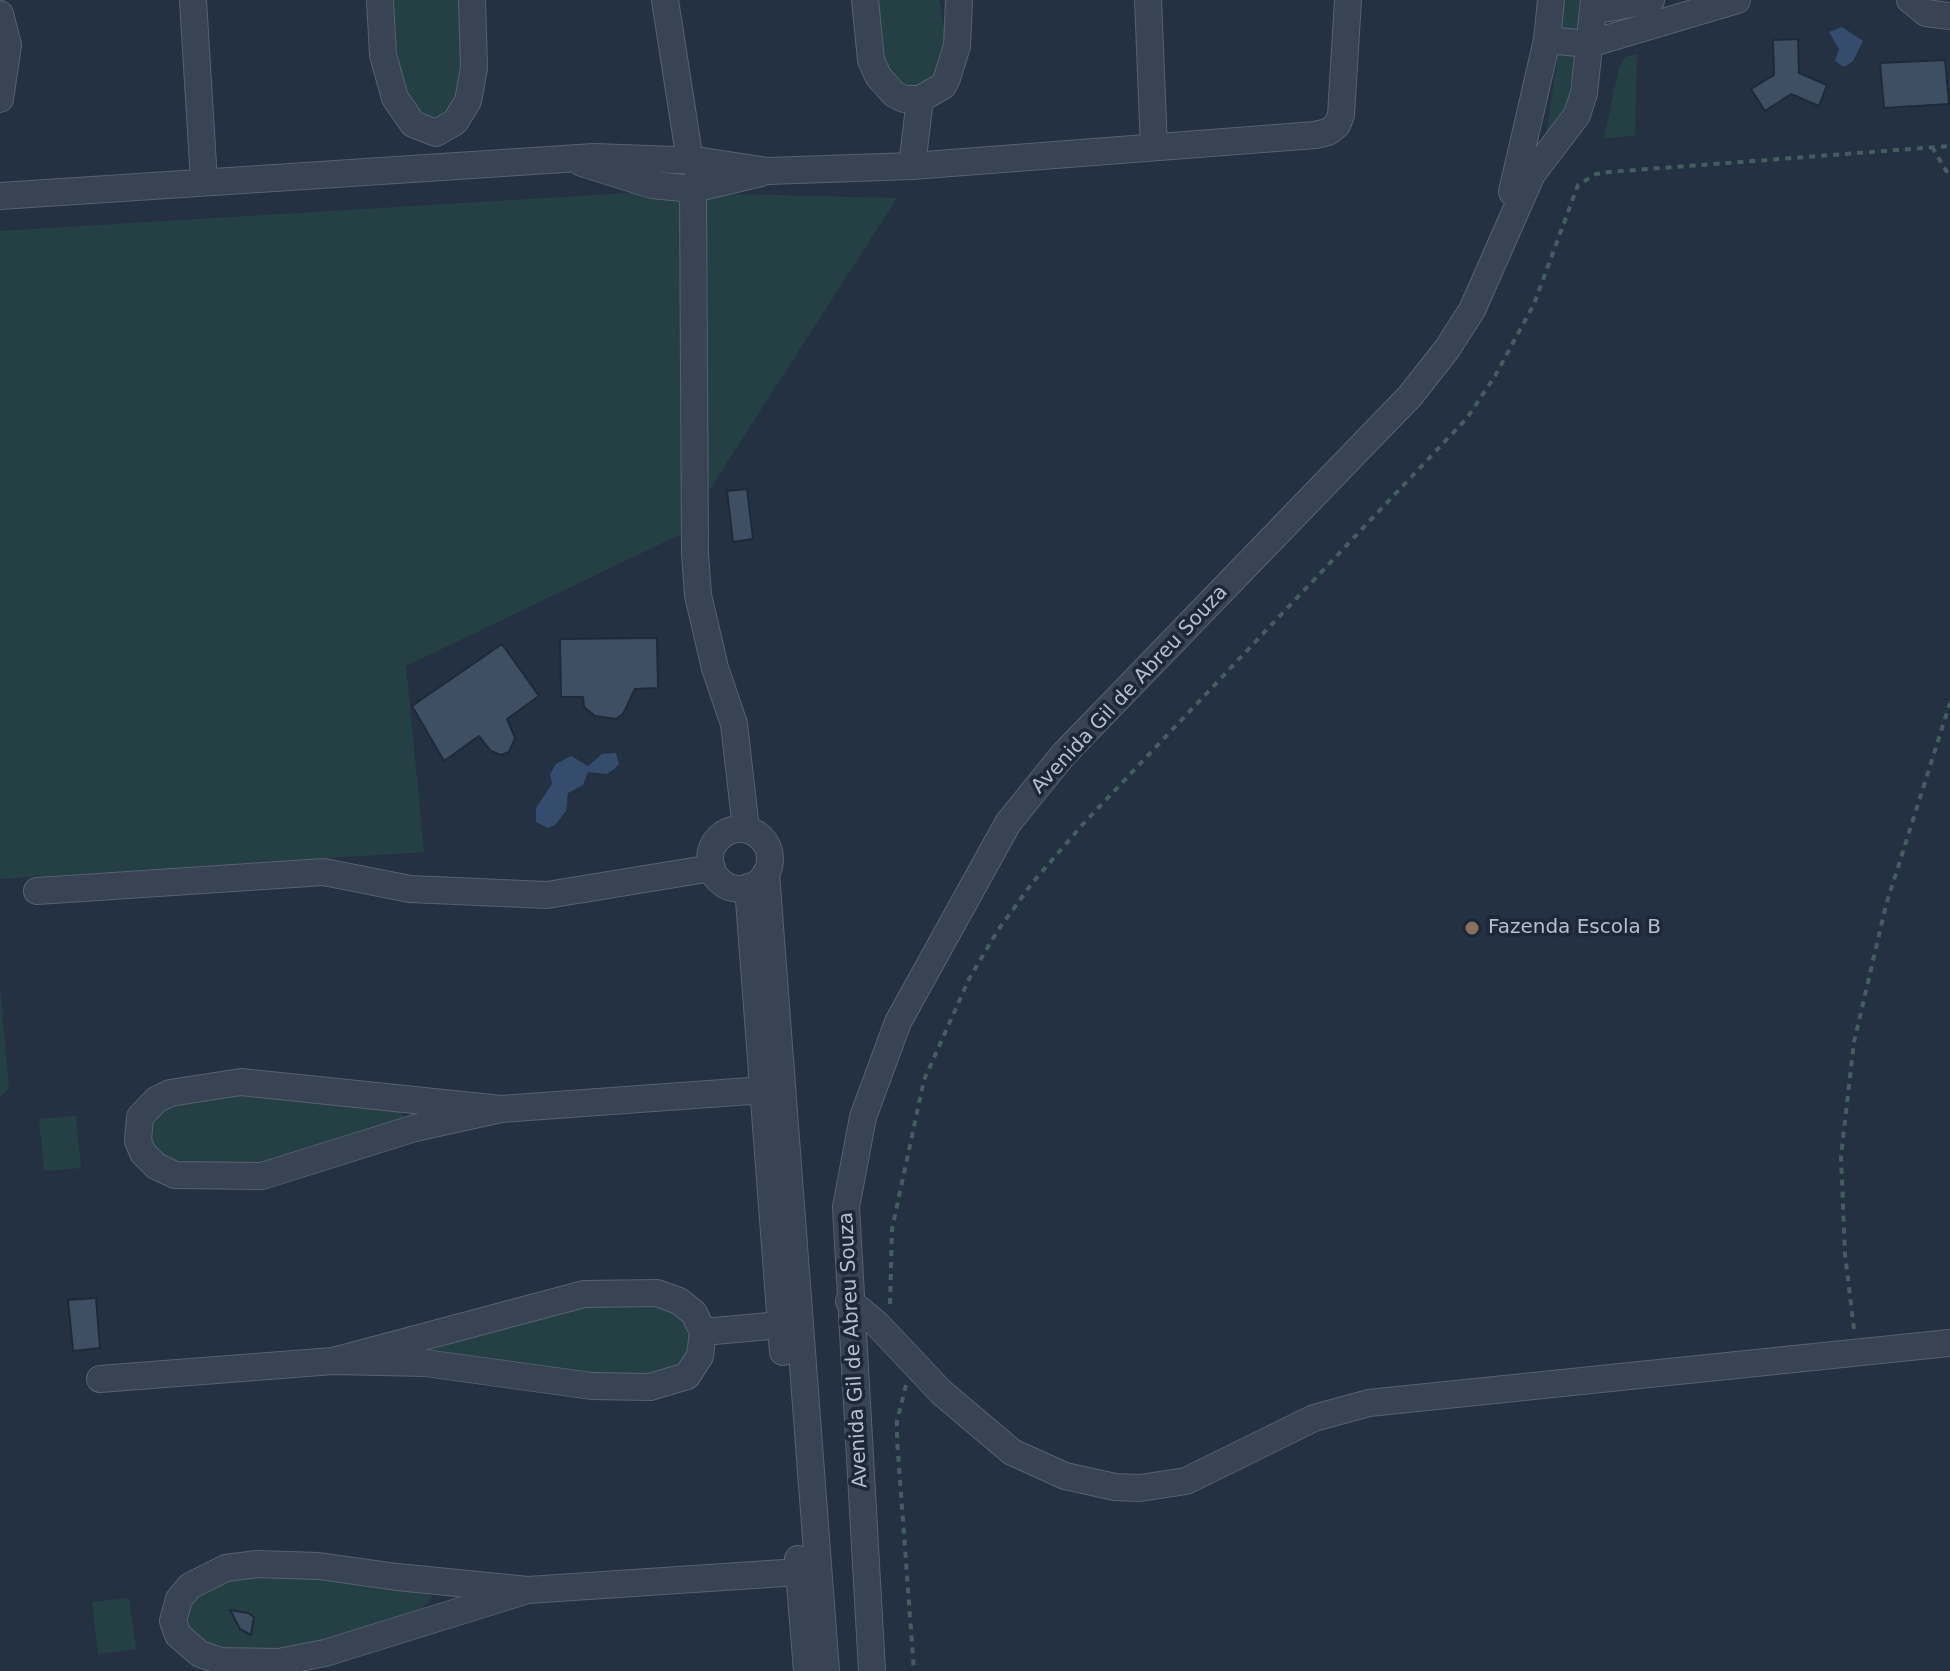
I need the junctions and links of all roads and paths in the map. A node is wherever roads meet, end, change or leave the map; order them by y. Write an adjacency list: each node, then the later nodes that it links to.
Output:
1 (193, 0): 29 (street)
2 (380, 0): 19 (street)
3 (472, 0): 19 (street)
4 (665, 0): 24 (street)
5 (865, 0): 18 (street)
6 (959, 0): 18 (street)
7 (1148, 0): 21 (street)
8 (1348, 0): 21 (street)
9 (1551, 0): 15 (street, Avenida Gil de Abreu Souza)
10 (1651, 0): 13 (street)
11 (1737, 0): 16 (street)
12 (1747, 0): 16 (street)
13 (1594, 6): 16 (street, Avenida Gil de Abreu Souza)
14 (0, 14): 17 (street)
15 (1547, 40): 16 (street); 32 (street, Avenida Gil de Abreu Souza)
16 (1595, 42): 32 (street, Avenida Gil de Abreu Souza)
17 (0, 99)
18 (920, 99): 26 (street)
19 (436, 133): 25 (street)
20 (1950, 146): 22 (path)
21 (1154, 147): 26 (street)
22 (1932, 147): 28 (path); 43 (path)
23 (572, 159): 24 (street); 25 (street); 30 (street)
24 (690, 161): 27 (street); 30 (street)
25 (439, 166): 29 (street)
26 (912, 166): 27 (street)
27 (768, 171): 30 (street)
28 (1950, 177)
29 (204, 181): 31 (street)
30 (693, 189): 34 (street)
31 (0, 196)
32 (1500, 242): 42 (street, Avenida Gil de Abreu Souza)
33 (1950, 703): 48 (path)
34 (739, 830): 35 (street); 36 (street)
35 (712, 868): 36 (street); 37 (street)
36 (757, 880): 38 (street); 56 (street)
37 (37, 891)
38 (764, 1090): 40 (street); 44 (street)
39 (417, 1101): 40 (street); 41 (street); 41 (street)
40 (501, 1109): 41 (street)
41 (415, 1128)
42 (849, 1301): 49 (street); 57 (street, Avenida Gil de Abreu Souza)
43 (892, 1314)
44 (781, 1325): 45 (street); 51 (street)
45 (703, 1332): 47 (street); 47 (street)
46 (1950, 1343): 48 (street)
47 (425, 1351): 50 (street)
48 (1858, 1352): 49 (street)
49 (907, 1356): 58 (path)
50 (100, 1379)
51 (799, 1572): 53 (street); 55 (street)
52 (433, 1581): 53 (street); 54 (street); 54 (street)
53 (528, 1590): 54 (street)
54 (437, 1616)
55 (807, 1671)
56 (826, 1671)
57 (872, 1671)
58 (914, 1671)

